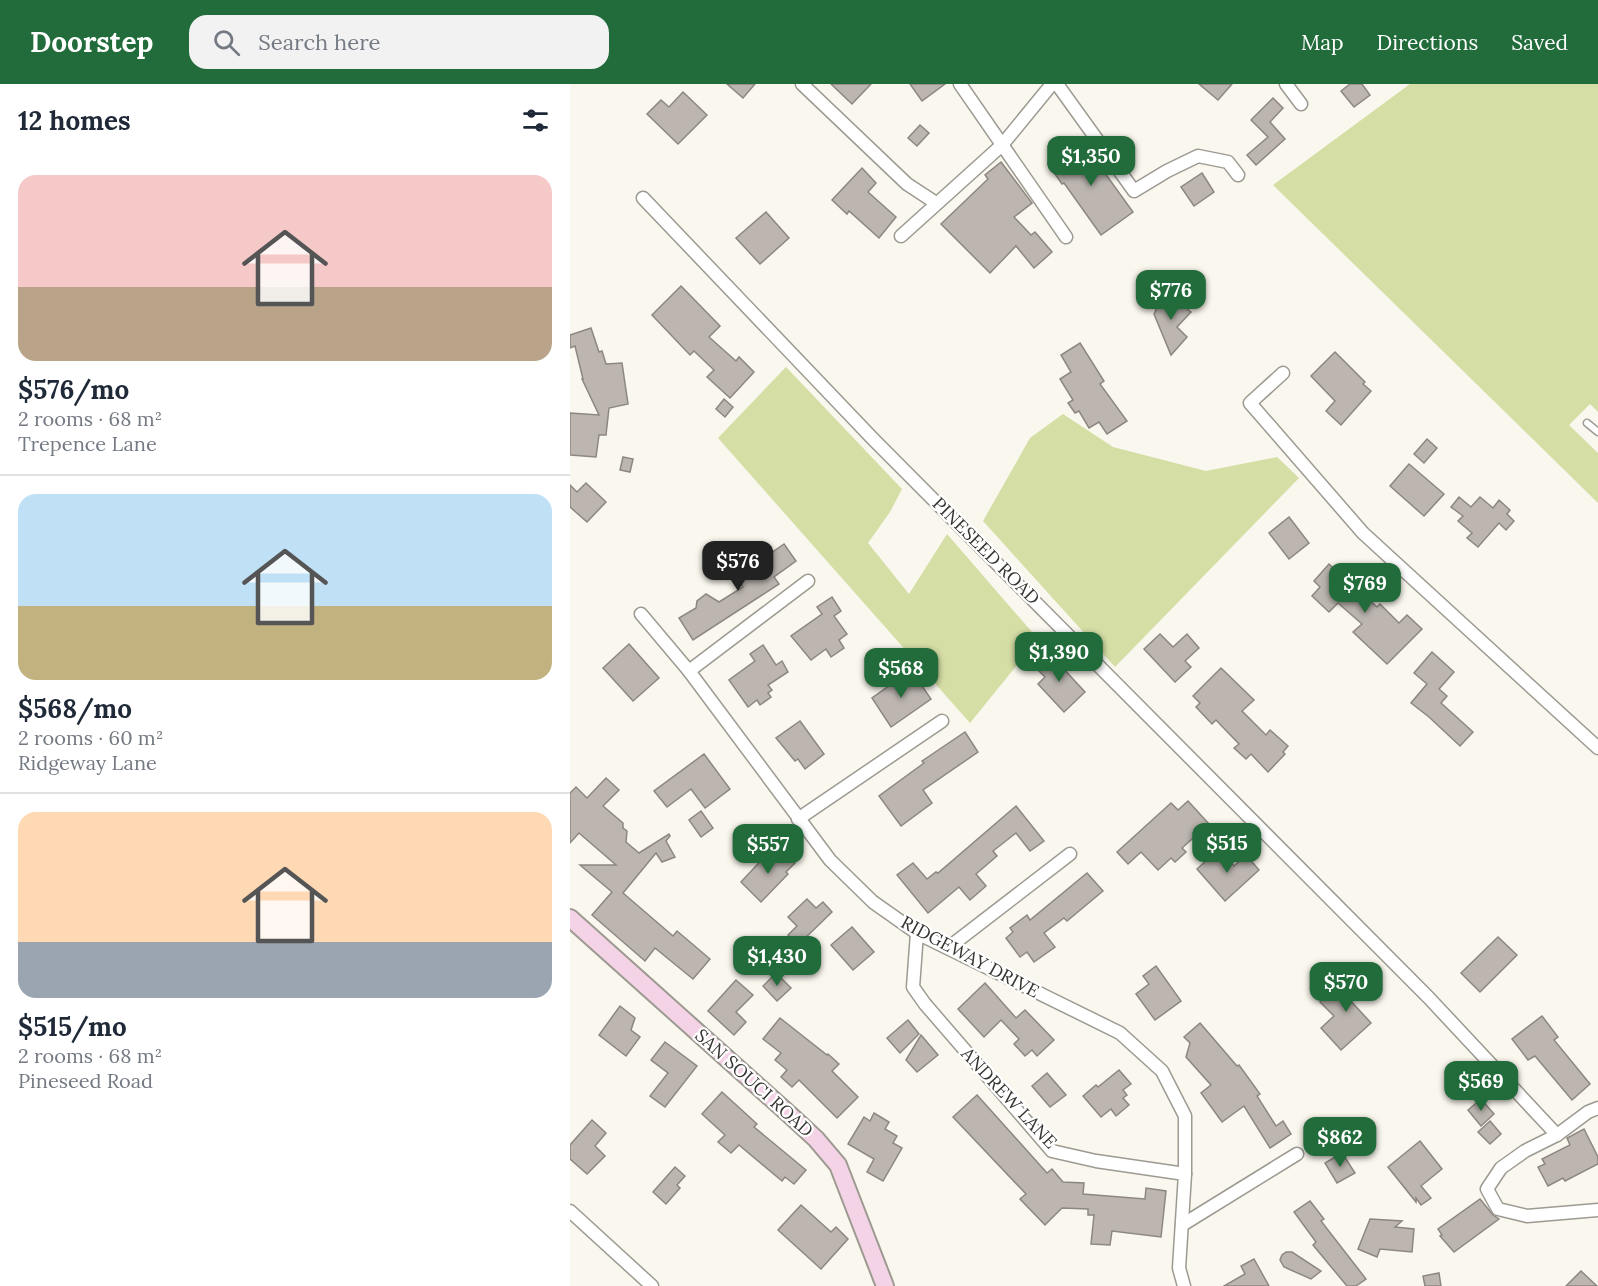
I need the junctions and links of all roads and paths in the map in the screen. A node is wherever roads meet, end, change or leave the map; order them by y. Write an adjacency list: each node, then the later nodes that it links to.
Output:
1 (802, 84): 10 (street)
2 (960, 84): 7 (street)
3 (1052, 84): 7 (street)
4 (1058, 84): 8 (street)
5 (1286, 84): 6 (street)
6 (1301, 104)
7 (1002, 145): 10 (street); 12 (street)
8 (1238, 175)
9 (643, 198): 27 (street, PINESEED ROAD)
10 (936, 203): 11 (street)
11 (901, 236)
12 (1066, 237)
13 (1282, 373): 20 (street)
14 (1587, 423): 15 (lane)
15 (1598, 432)
16 (808, 581): 18 (street)
17 (641, 614): 18 (street, RIDGEWAY DRIVE)
18 (689, 671): 21 (street, RIDGEWAY DRIVE)
19 (942, 721): 21 (street)
20 (1598, 748)
21 (798, 819): 24 (street, RIDGEWAY DRIVE)
22 (1070, 854): 25 (street)
23 (570, 918): 34 (street, SAN SOUCI ROAD)
24 (916, 933): 25 (street, RIDGEWAY DRIVE); 29 (street, ANDREW LANE)
25 (948, 948): 29 (street, RIDGEWAY DRIVE)
26 (1598, 1108): 27 (street)
27 (1557, 1135): 30 (street)
28 (1297, 1154): 32 (street)
29 (1185, 1174): 32 (street, RIDGEWAY DRIVE)
30 (1598, 1210)
31 (570, 1211): 33 (street)
32 (1182, 1225): 35 (street, RIDGEWAY DRIVE)
33 (652, 1286)
34 (885, 1286)
35 (1184, 1286)

